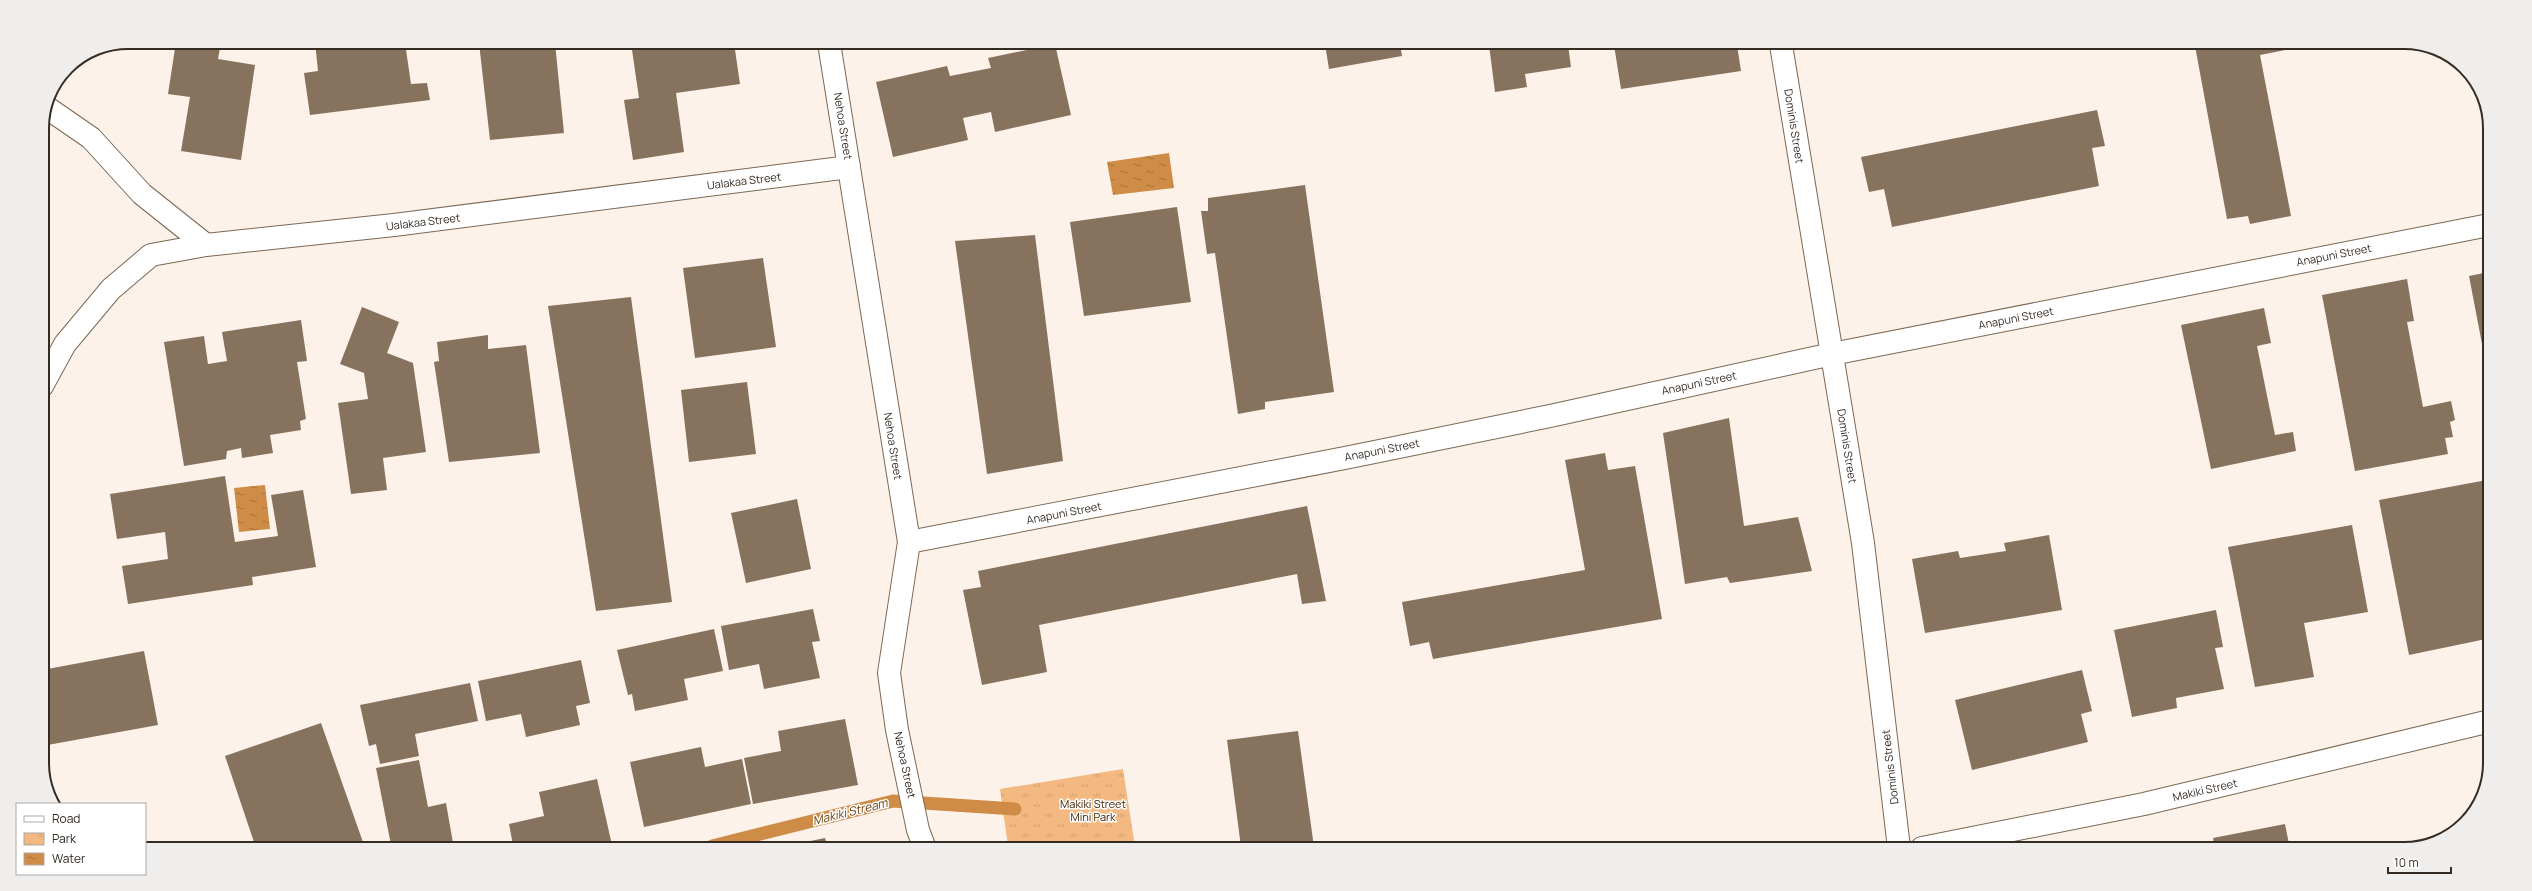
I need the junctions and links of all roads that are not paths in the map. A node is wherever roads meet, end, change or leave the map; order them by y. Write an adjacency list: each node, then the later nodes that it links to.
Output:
1 (830, 49): 4 (street, Nehoa Street)
2 (1782, 49): 7 (street, Dominis Street)
3 (51, 111): 6 (street)
4 (850, 168): 6 (street, Ualakaa Street); 9 (street, Nehoa Street)
5 (2483, 227): 7 (street, Anapuni Street)
6 (206, 245): 8 (street, Ualakaa Street)
7 (1832, 354): 9 (street, Anapuni Street); 12 (street, Dominis Street)
8 (49, 374)
9 (909, 542): 11 (street, Nehoa Street)
10 (2483, 723): 13 (street, Makiki Street)
11 (921, 838)
12 (1898, 842)
13 (1952, 842)

